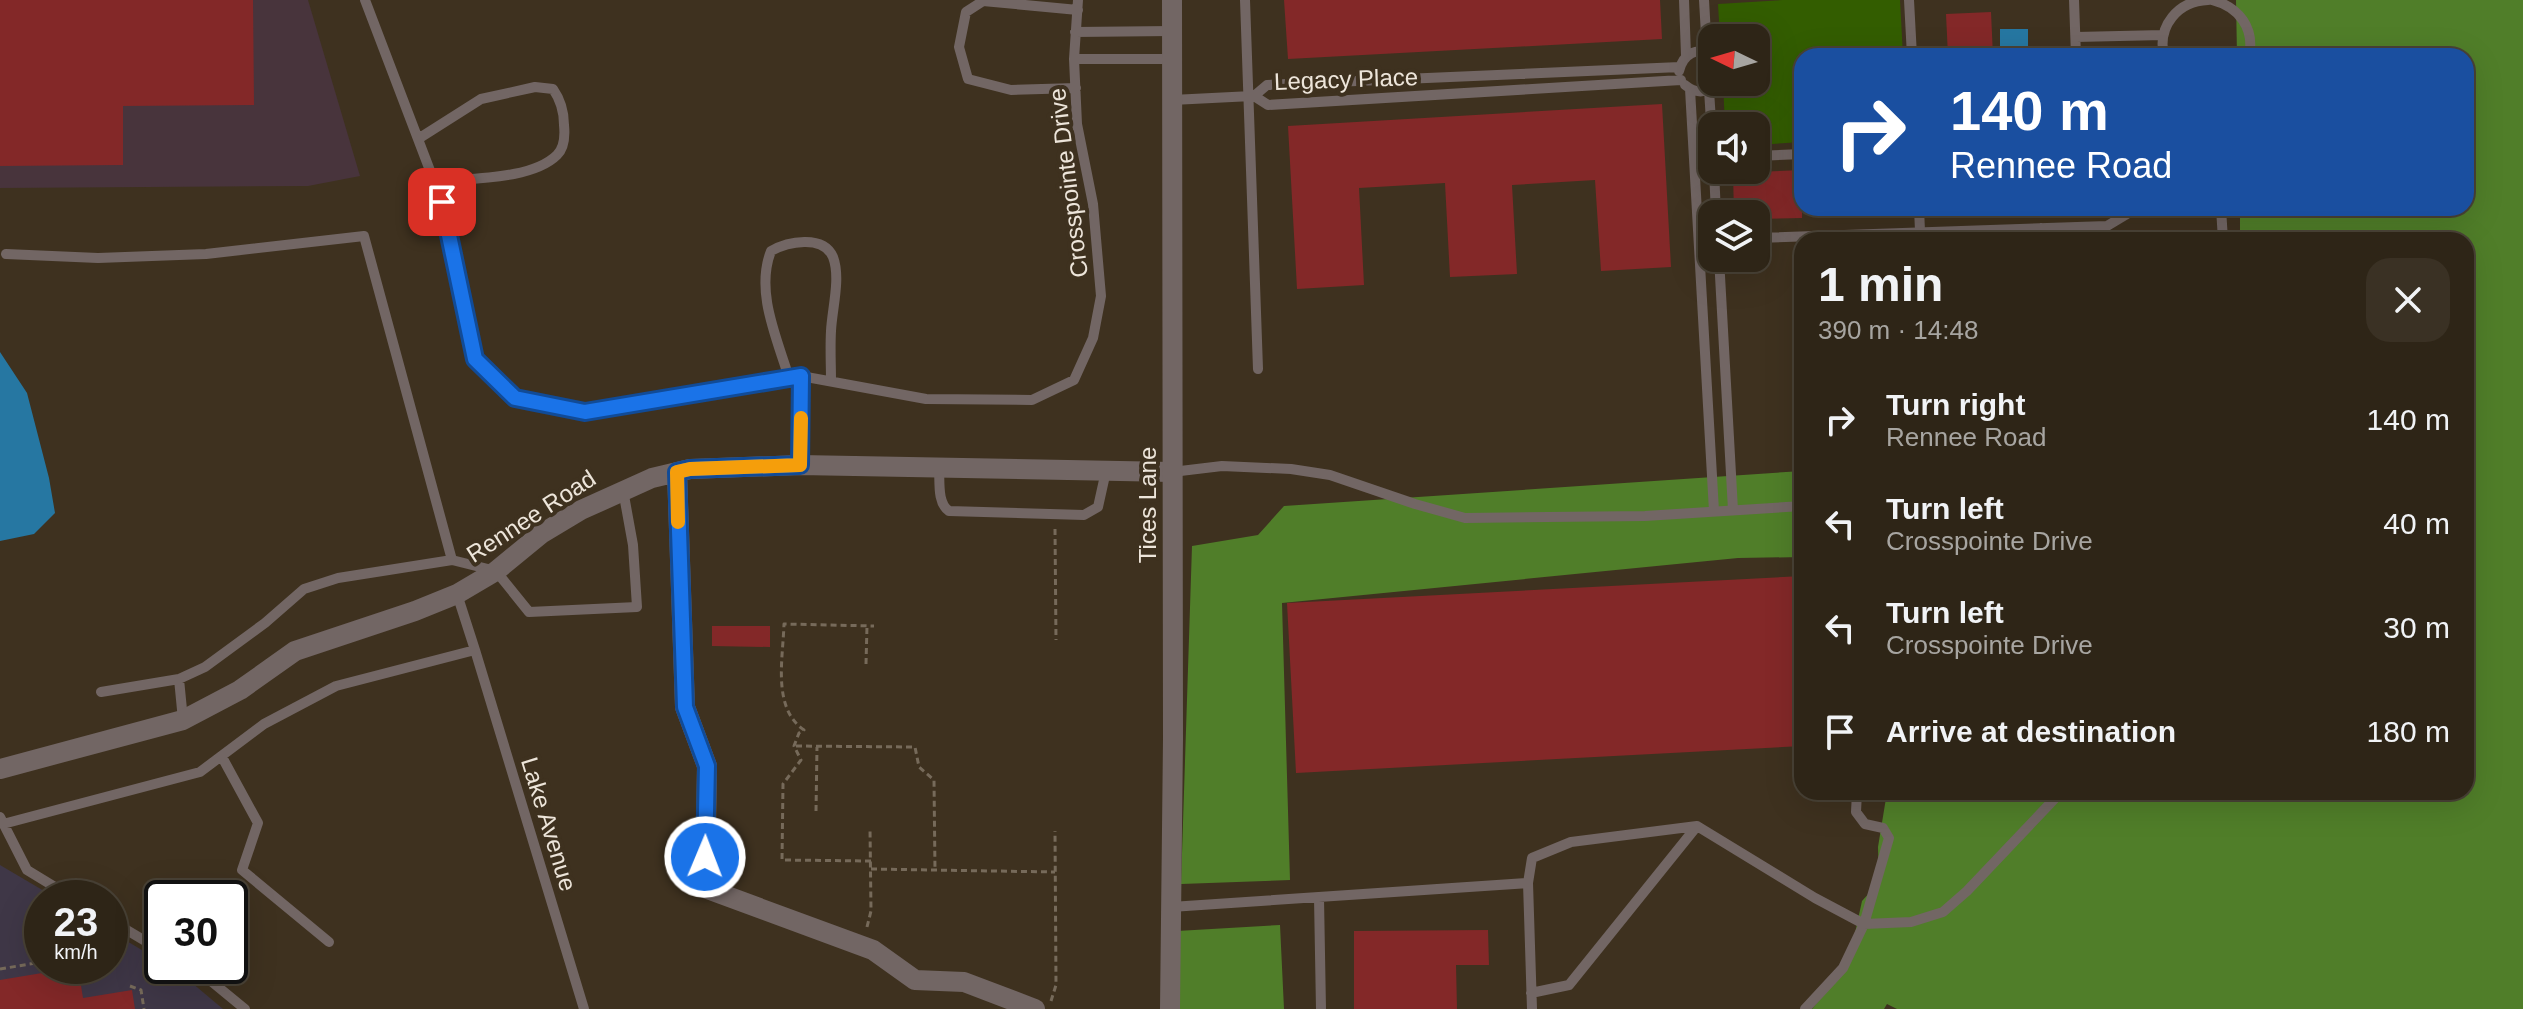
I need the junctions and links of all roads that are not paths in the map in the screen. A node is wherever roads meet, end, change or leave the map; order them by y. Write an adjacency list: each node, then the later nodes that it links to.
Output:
1 (365, 0): 33 (lane, Crosspointe Drive)
2 (1172, 0): 14 (street, Tices Lane)
3 (1245, 0): 31 (lane)
4 (1684, 0): 23 (lane)
5 (1704, 0): 13 (lane)
6 (1909, 0): 18 (lane)
7 (2074, 0): 17 (lane)
8 (2179, 0): 12 (lane)
9 (2210, 0): 11 (lane); 12 (lane)
10 (1078, 5): 15 (lane, Crosspointe Drive); 28 (lane)
11 (2232, 5): 21 (lane)
12 (2176, 12): 16 (lane)
13 (1706, 24)
14 (1172, 31): 15 (lane); 25 (street, Tices Lane)
15 (1075, 32): 24 (lane, Crosspointe Drive)
16 (2163, 35): 17 (lane); 20 (lane)
17 (2076, 37): 19 (lane)
18 (1912, 48)
19 (2076, 48)
20 (2164, 48)
21 (2249, 48)
22 (1698, 52): 23 (lane)
23 (1686, 55): 26 (lane)
24 (1074, 59): 25 (lane); 28 (lane, Crosspointe Drive)
25 (1172, 59): 32 (street, Tices Lane)
26 (1680, 67): 27 (lane); 31 (lane, Legacy Place)
27 (1681, 80): 29 (lane); 31 (lane, Legacy Place)
28 (1076, 88): 52 (lane, Crosspointe Drive)
29 (1690, 89): 30 (lane); 41 (lane)
30 (1698, 91)
31 (1251, 96): 32 (lane); 49 (lane)
32 (1172, 100): 57 (street, Tices Lane)
33 (418, 139): 36 (lane, Crosspointe Drive); 36 (lane)
34 (1794, 154): 35 (lane)
35 (1770, 155)
36 (434, 182): 51 (lane, Crosspointe Drive)
37 (1919, 216): 40 (lane)
38 (2124, 216): 39 (lane)
39 (2041, 228): 40 (lane); 43 (lane)
40 (1920, 231): 42 (lane)
41 (1698, 232)
42 (1903, 232)
43 (2041, 232)
44 (1770, 238): 45 (lane)
45 (1794, 238)
46 (6, 254): 62 (lane)
47 (1700, 272): 61 (lane)
48 (1720, 272): 60 (lane)
49 (1258, 369)
50 (801, 376): 51 (lane, Crosspointe Drive); 52 (lane, Crosspointe Drive); 53 (lane)
51 (789, 378): 52 (lane)
52 (831, 381)
53 (800, 465): 54 (street, Rennee Road); 56 (street, Rennee Road)
54 (939, 468): 55 (street, Rennee Road); 55 (lane)
55 (1106, 471): 57 (street, Rennee Road)
56 (677, 472): 58 (street, Rennee Road); 85 (street)
57 (1172, 472): 61 (lane); 78 (street, Tices Lane)
58 (622, 489): 63 (street, Rennee Road); 63 (lane)
59 (1794, 506): 60 (lane)
60 (1733, 510): 61 (lane)
61 (1714, 511)
62 (452, 560): 63 (lane); 66 (lane)
63 (496, 571): 64 (street, Rennee Road)
64 (457, 594): 65 (lane, Lake Avenue); 68 (street, Rennee Road)
65 (475, 650): 69 (lane); 84 (lane, Lake Avenue)
66 (179, 679): 67 (lane); 68 (lane)
67 (101, 692)
68 (183, 720): 70 (street, Rennee Road)
69 (222, 757): 73 (lane); 80 (lane)
70 (0, 769)
71 (1857, 800): 79 (lane)
72 (2053, 800): 79 (lane)
73 (2, 821): 75 (lane)
74 (1697, 826): 76 (lane); 79 (lane); 82 (lane)
75 (43, 880)
76 (1528, 883): 77 (lane); 82 (lane)
77 (1319, 898): 78 (lane); 87 (lane)
78 (1171, 907): 86 (street, Tices Lane)
79 (1864, 924): 89 (lane)
80 (329, 942)
81 (215, 984): 83 (lane)
82 (1531, 993): 88 (lane)
83 (245, 1009)
84 (584, 1009)
85 (1035, 1009)
86 (1170, 1009)
87 (1321, 1009)
88 (1532, 1009)
89 (1805, 1009)

